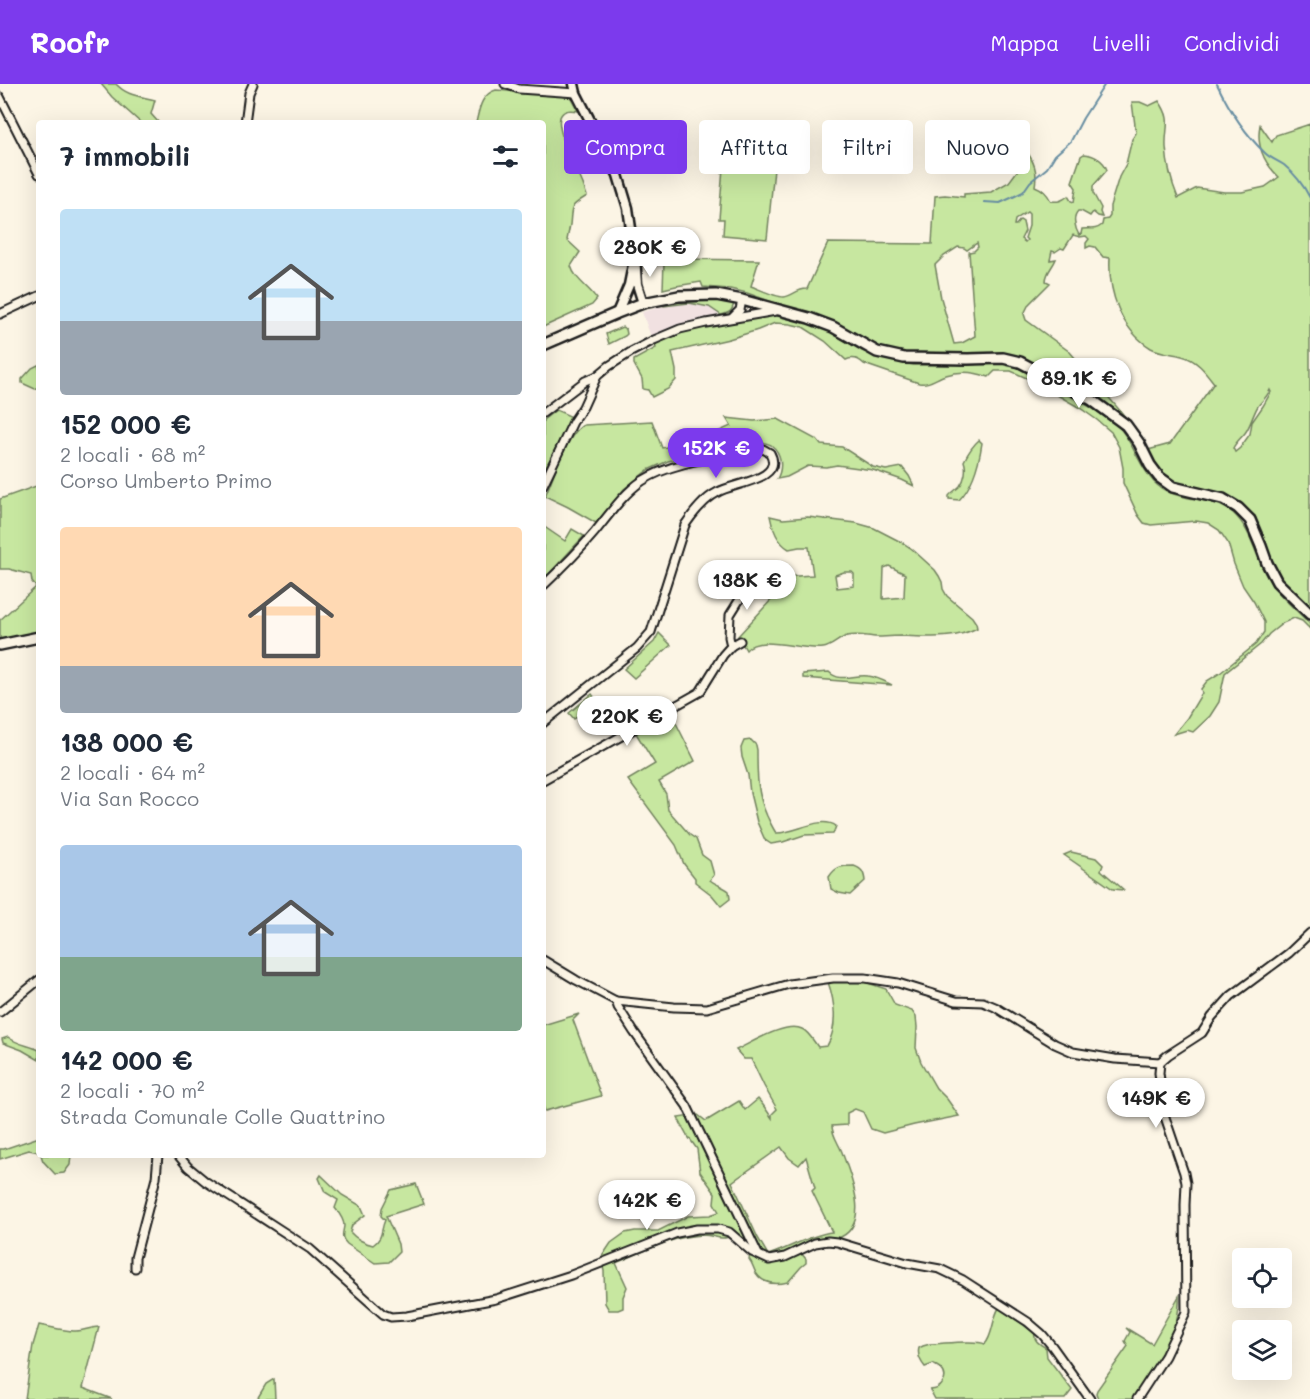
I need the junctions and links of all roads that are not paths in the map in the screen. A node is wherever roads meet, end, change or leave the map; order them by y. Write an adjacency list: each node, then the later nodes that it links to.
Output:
1 (252, 84): 6 (street)
2 (505, 84): 4 (street)
3 (574, 84): 4 (street)
4 (576, 93): 8 (street)
5 (0, 97): 7 (street)
6 (245, 120)
7 (36, 168)
8 (635, 256): 11 (street); 13 (street)
9 (36, 297): 14 (street)
10 (747, 301): 11 (main road); 12 (main road); 15 (street)
11 (643, 303): 13 (main road)
12 (779, 310): 15 (street); 22 (main road)
13 (617, 313): 16 (main road)
14 (0, 314)
15 (731, 319): 17 (street)
16 (546, 344)
17 (597, 376): 18 (street); 19 (street)
18 (546, 411)
19 (546, 479)
20 (755, 575): 26 (street)
21 (546, 583): 27 (street)
22 (1310, 614)
23 (36, 638): 25 (main road)
24 (740, 641): 26 (street)
25 (0, 645)
26 (731, 646): 28 (street)
27 (546, 721)
28 (546, 778)
29 (1310, 933): 34 (street)
30 (546, 962): 32 (street)
31 (36, 982): 33 (street)
32 (616, 1001): 34 (street); 37 (street)
33 (0, 1012)
34 (1161, 1062): 40 (street)
35 (158, 1158): 38 (street)
36 (180, 1158): 37 (street)
37 (758, 1254): 39 (street)
38 (135, 1268)
39 (1090, 1399)
40 (1137, 1399)

